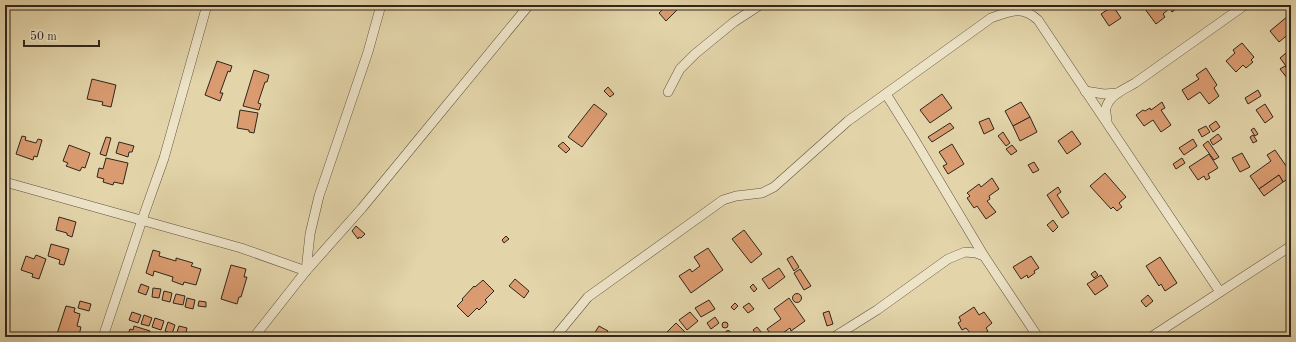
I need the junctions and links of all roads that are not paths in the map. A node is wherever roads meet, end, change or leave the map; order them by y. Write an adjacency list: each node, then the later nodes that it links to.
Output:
1 (207, 5): 13 (street)
2 (381, 5): 16 (street)
3 (529, 5): 16 (street)
4 (760, 5): 8 (street)
5 (1245, 5): 9 (street)
6 (1021, 8): 7 (street); 10 (street)
7 (1085, 91): 9 (street); 11 (street)
8 (668, 92)
9 (1118, 93): 11 (street)
10 (886, 94): 15 (street); 20 (street)
11 (1108, 125): 17 (street)
12 (5, 182): 13 (street)
13 (142, 220): 16 (street); 18 (street)
14 (1291, 246): 17 (street)
15 (984, 256): 21 (street); 22 (street)
16 (306, 271): 19 (street)
17 (1220, 292): 23 (street)
18 (103, 337)
19 (254, 337)
20 (555, 337)
21 (834, 337)
22 (1038, 337)
23 (1151, 337)

